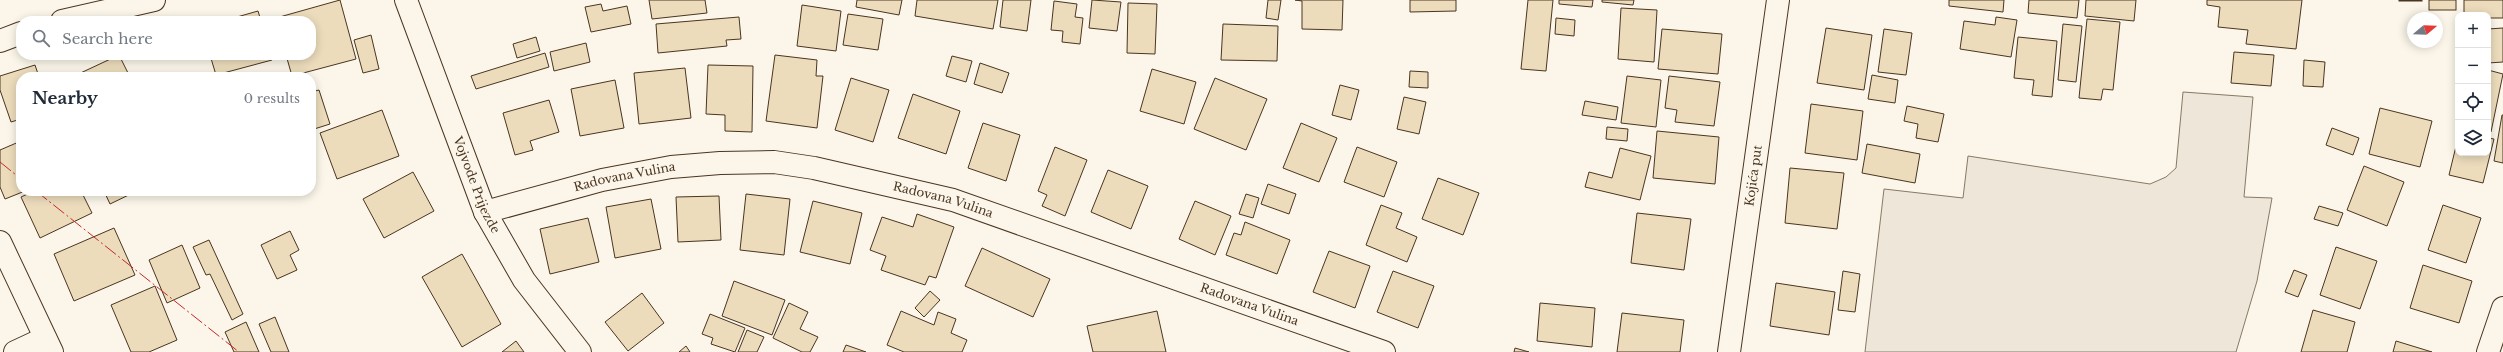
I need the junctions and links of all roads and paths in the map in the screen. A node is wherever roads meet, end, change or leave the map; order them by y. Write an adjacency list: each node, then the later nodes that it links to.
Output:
1 (154, 0): 4 (street)
2 (406, 0): 7 (street, Vojvode Prijezde)
3 (1778, 0): 14 (street, Kojića put)
4 (84, 16)
5 (16, 35): 6 (street)
6 (0, 41)
7 (485, 212): 12 (street, Vojvode Prijezde); 13 (street, Radovana Vulina)
8 (0, 242): 10 (street)
9 (2503, 308): 15 (street)
10 (48, 345): 11 (street)
11 (15, 352)
12 (580, 352)
13 (1384, 352)
14 (1729, 352)
15 (2488, 352)

